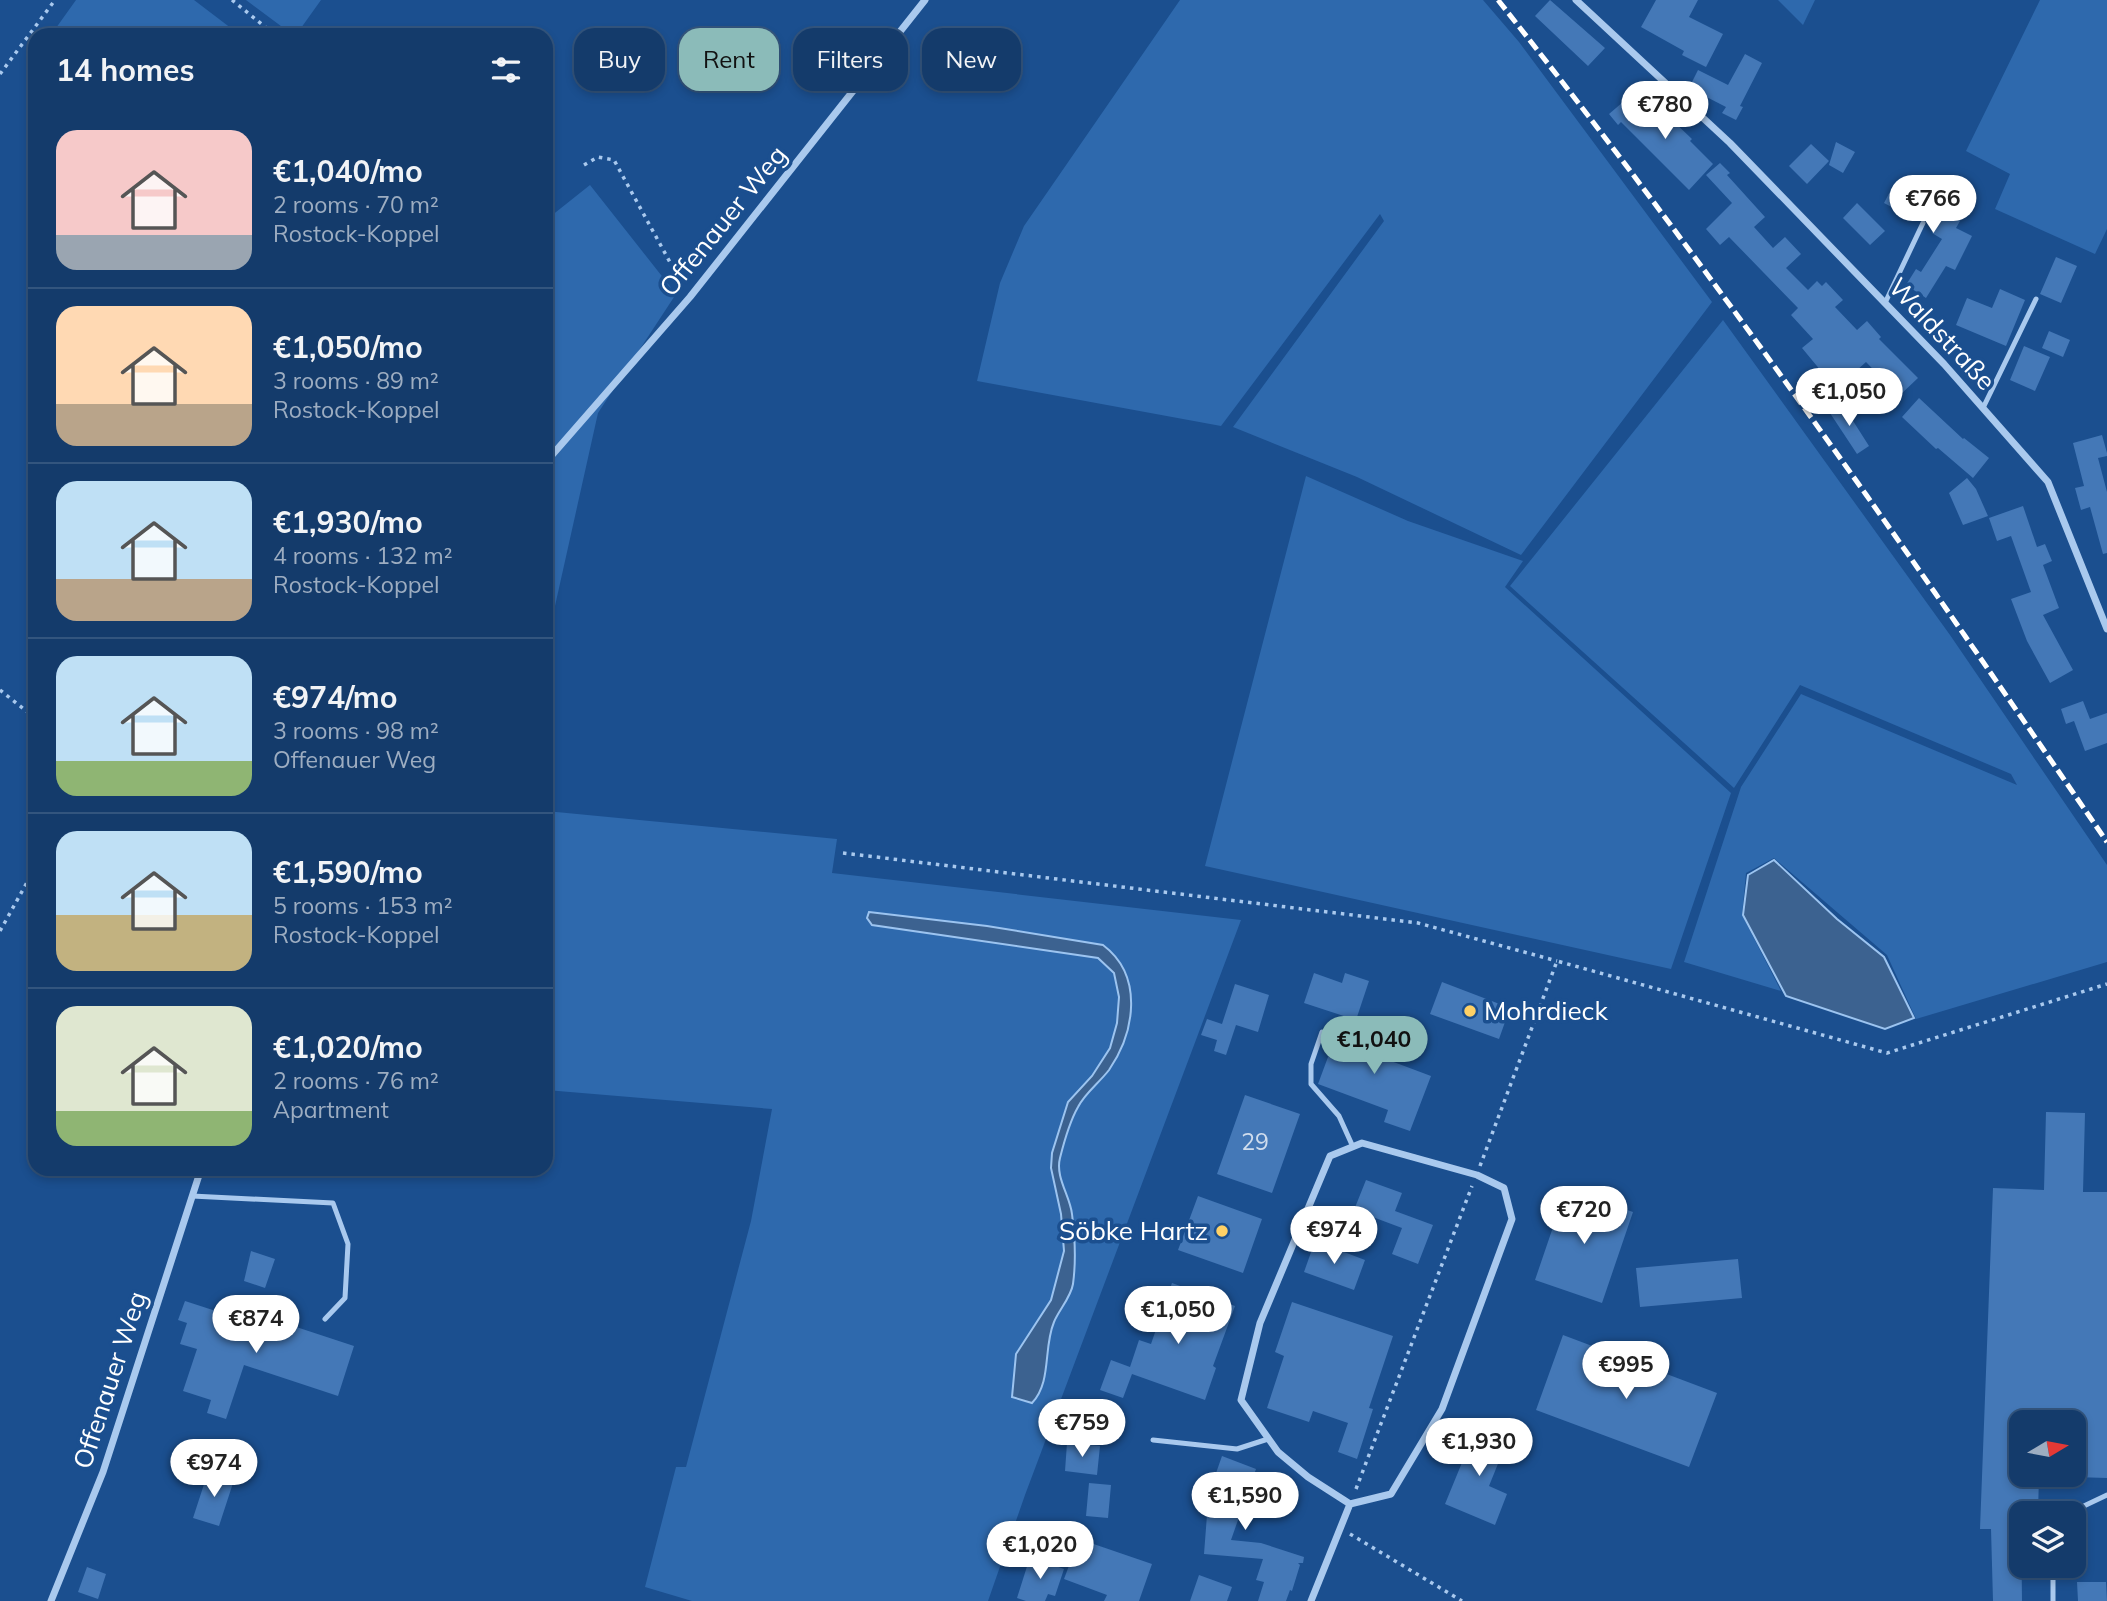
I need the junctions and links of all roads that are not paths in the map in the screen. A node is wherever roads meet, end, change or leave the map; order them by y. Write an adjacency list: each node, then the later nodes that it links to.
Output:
1 (925, 0): 7 (street, Offenauer Weg)
2 (1576, 0): 5 (street, Waldstraße)
3 (1923, 223): 5 (lane)
4 (2036, 299): 6 (lane)
5 (1885, 303): 6 (street, Waldstraße)
6 (1983, 408): 8 (street, Waldstraße)
7 (553, 454)
8 (2105, 617): 9 (street, Waldstraße)
9 (2107, 629)
10 (1322, 1032): 11 (lane)
11 (1353, 1147): 15 (street); 18 (street)
12 (199, 1176): 13 (street, Offenauer Weg)
13 (192, 1196): 14 (lane); 21 (street, Offenauer Weg)
14 (325, 1319)
15 (1268, 1439): 16 (lane); 18 (street)
16 (1153, 1440)
17 (2107, 1494): 19 (lane)
18 (1350, 1504): 22 (street)
19 (2086, 1504)
20 (2053, 1578): 23 (lane)
21 (51, 1601)
22 (1311, 1601)
23 (2053, 1601)

